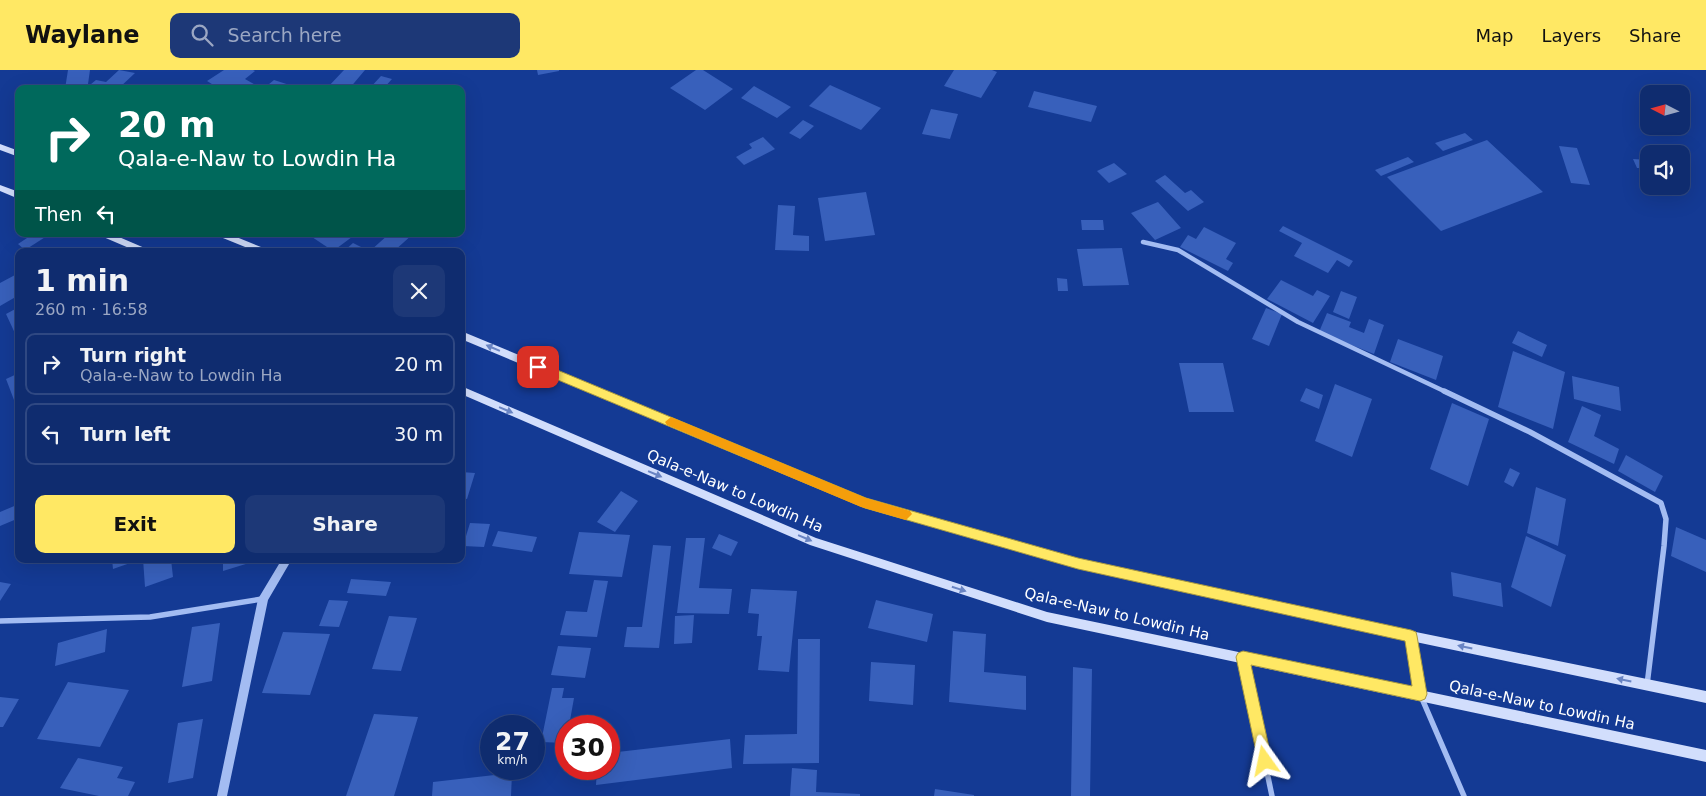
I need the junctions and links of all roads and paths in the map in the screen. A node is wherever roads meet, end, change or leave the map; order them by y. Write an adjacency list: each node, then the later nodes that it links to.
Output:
1 (0, 147): 2 (main road)
2 (15, 153)
3 (0, 188): 4 (main road)
4 (15, 194)
5 (111, 237): 8 (main road)
6 (229, 237): 9 (main road)
7 (1143, 242): 17 (street)
8 (137, 248)
9 (256, 248)
10 (465, 338): 15 (main road, one-way to 10)
11 (465, 392): 16 (main road, Qala-e-Naw to Lowdin Ha, one-way to 16)
12 (285, 563): 13 (street)
13 (263, 599): 14 (street); 21 (street)
14 (0, 620)
15 (1411, 636): 17 (main road, one-way to 15); 18 (street)
16 (1243, 657): 18 (main road, Qala-e-Naw to Lowdin Ha); 22 (street)
17 (1647, 685): 19 (main road)
18 (1420, 694): 20 (main road, Qala-e-Naw to Lowdin Ha); 23 (street)
19 (1706, 697)
20 (1706, 756)
21 (222, 796)
22 (1272, 796)
23 (1464, 796)

